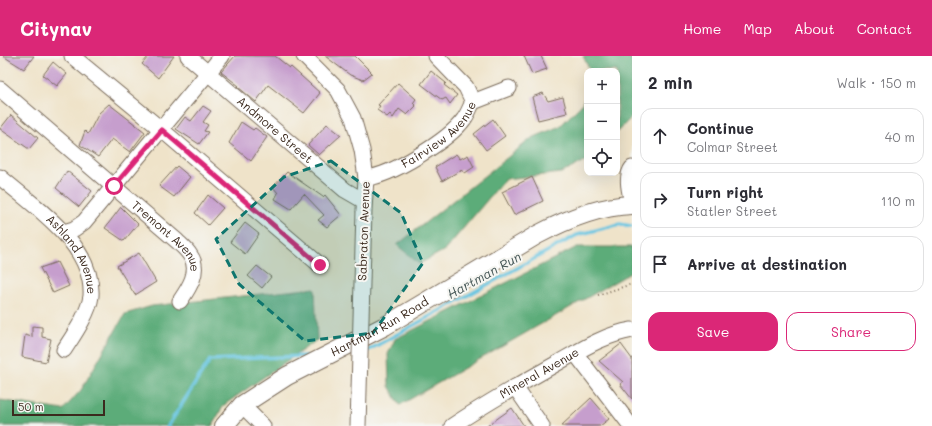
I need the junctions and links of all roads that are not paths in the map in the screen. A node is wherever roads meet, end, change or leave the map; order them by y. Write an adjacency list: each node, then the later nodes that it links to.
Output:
1 (72, 56): 10 (street)
2 (188, 56): 6 (street, Andmore Street)
3 (222, 56): 6 (street)
4 (304, 56): 13 (street, Sabraton Avenue)
5 (436, 56): 9 (street)
6 (209, 73): 10 (street); 16 (street, Andmore Street)
7 (509, 88): 9 (street, Fairview Avenue)
8 (0, 89): 14 (street, Tremont Avenue)
9 (473, 102): 13 (street, Fairview Avenue)
10 (162, 130): 14 (street); 18 (street)
11 (631, 168): 15 (street)
12 (0, 177): 17 (street, Ashland Avenue)
13 (366, 178): 16 (street, Sabraton Avenue)
14 (114, 186): 17 (street); 19 (street, Tremont Avenue)
15 (632, 204): 24 (main road, Hartman Run Road)
16 (364, 206): 27 (street, Sabraton Avenue, bridge)
17 (64, 232): 21 (street, Ashland Avenue)
18 (320, 265)
19 (180, 301)
20 (632, 330): 22 (street, Mineral Avenue)
21 (64, 350)
22 (575, 353): 23 (street, Mineral Avenue); 30 (street)
23 (515, 388): 28 (street, Mineral Avenue); 29 (street)
24 (242, 405): 25 (main road, Hartman Run Road); 26 (street)
25 (224, 426)
26 (263, 426)
27 (358, 426)
28 (452, 426)
29 (542, 426)
30 (631, 426)

